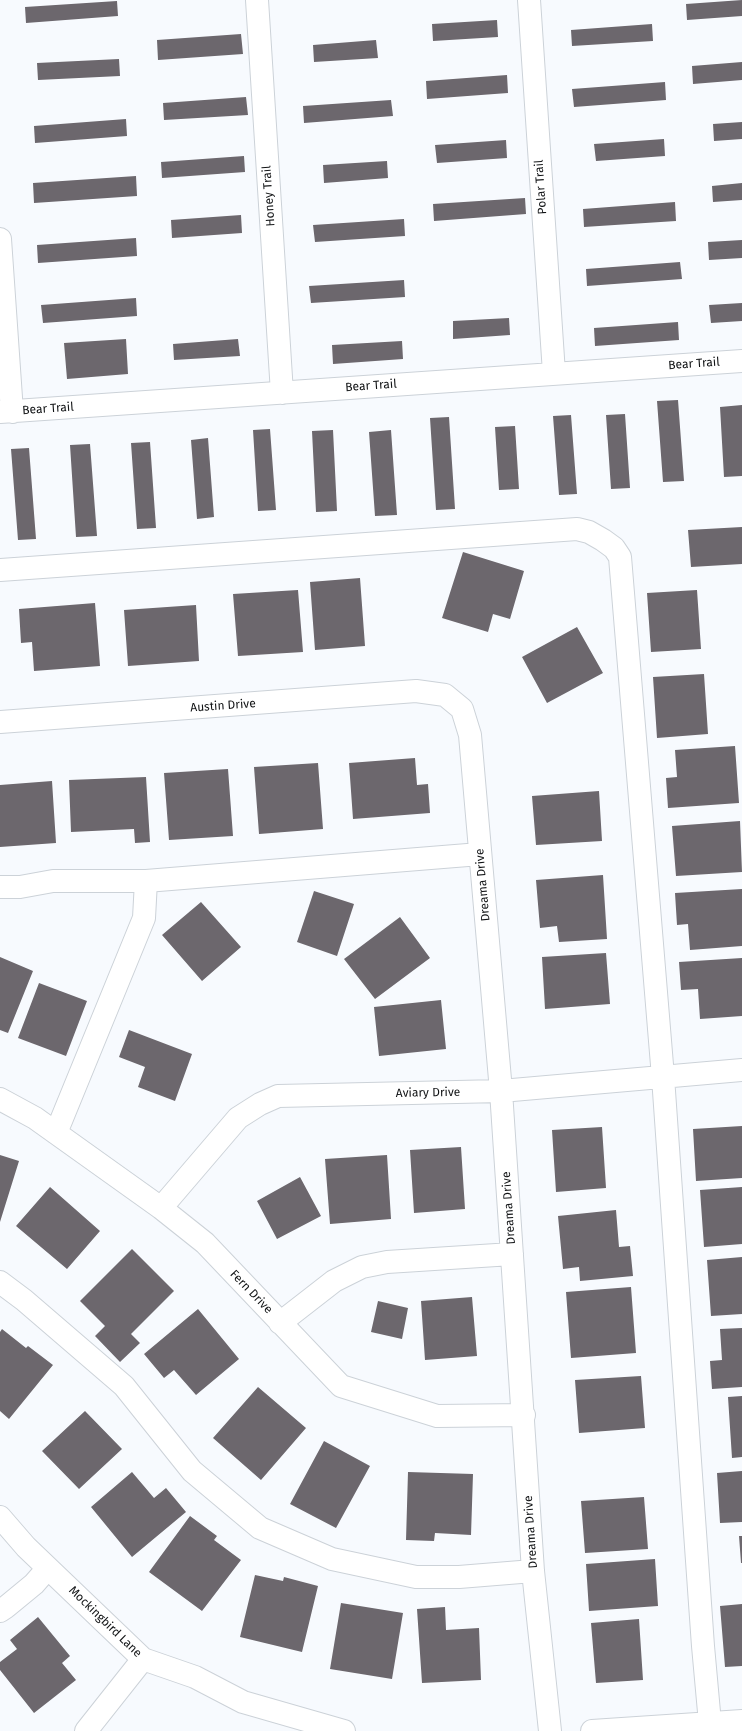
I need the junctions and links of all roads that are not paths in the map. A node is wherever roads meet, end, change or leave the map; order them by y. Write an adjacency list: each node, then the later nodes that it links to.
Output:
1 (257, 0): 6 (street, Honey Trail)
2 (529, 0): 5 (street, Polar Trail)
3 (0, 239): 7 (street)
4 (742, 361): 5 (street, Bear Trail)
5 (554, 373): 6 (street, Bear Trail)
6 (282, 393): 7 (street, Bear Trail)
7 (6, 412)
8 (0, 570): 15 (street)
9 (445, 695): 10 (street, Austin Drive); 11 (street, Dreama Drive)
10 (0, 722)
11 (480, 854): 12 (street); 16 (street, Dreama Drive)
12 (146, 880): 13 (street); 18 (street)
13 (0, 887)
14 (742, 1070): 15 (street, Aviary Drive)
15 (663, 1077): 16 (street, Aviary Drive); 30 (street)
16 (500, 1091): 19 (street, Aviary Drive); 20 (street, Dreama Drive)
17 (0, 1099): 18 (street, Fern Drive)
18 (56, 1133): 19 (street, Fern Drive)
19 (161, 1208): 22 (street, Fern Drive)
20 (512, 1254): 22 (street); 23 (street, Dreama Drive)
21 (0, 1282): 26 (street)
22 (280, 1323): 23 (street, Fern Drive)
23 (524, 1415): 26 (street, Dreama Drive)
24 (0, 1518): 25 (street, Mockingbird Lane)
25 (48, 1568): 27 (street); 28 (street, Mockingbird Lane)
26 (533, 1571): 34 (street, Dreama Drive)
27 (0, 1610)
28 (143, 1659): 31 (street, Mockingbird Lane); 32 (street)
29 (742, 1721): 30 (street)
30 (710, 1723): 35 (street)
31 (306, 1726): 33 (street, Mockingbird Lane)
32 (86, 1731)
33 (344, 1731)
34 (550, 1731)
35 (592, 1731)

